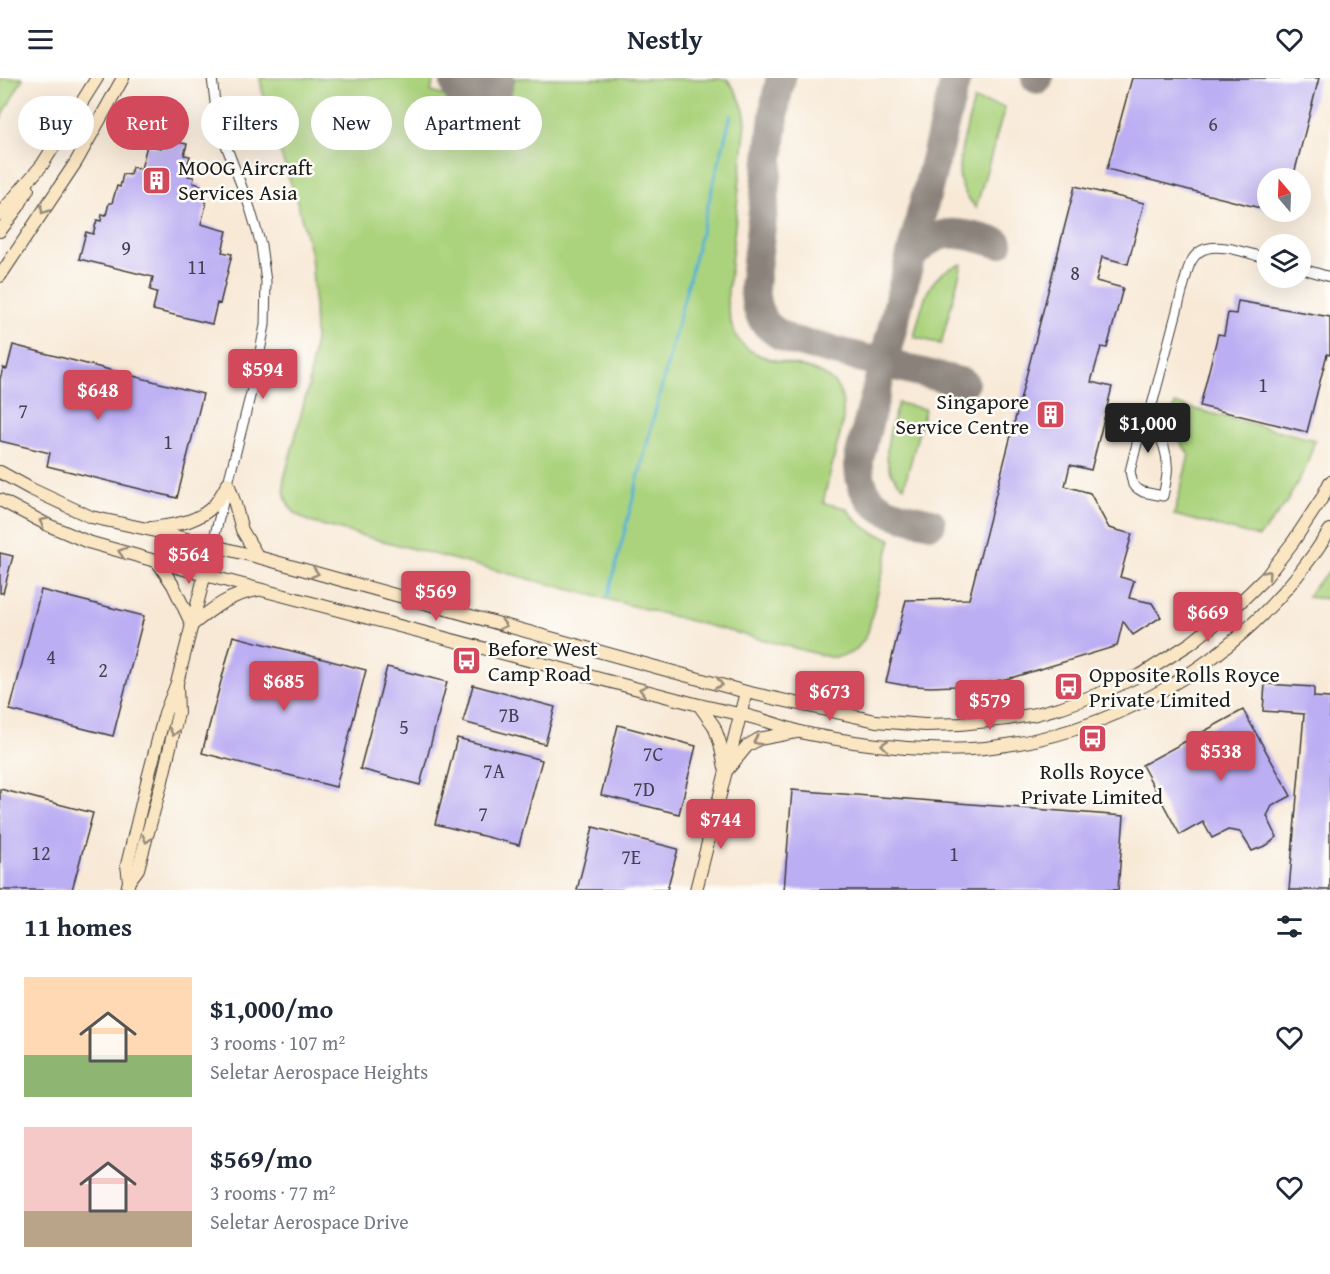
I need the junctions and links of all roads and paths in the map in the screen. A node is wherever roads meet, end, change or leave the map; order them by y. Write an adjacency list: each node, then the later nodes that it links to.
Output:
1 (97, 78): 4 (street)
2 (123, 78): 9 (street, one-way to 9)
3 (212, 78): 14 (street)
4 (42, 165): 5 (street); 6 (street)
5 (0, 213)
6 (0, 231)
7 (1257, 256): 11 (street)
8 (1311, 271): 10 (street)
9 (0, 276)
10 (1330, 277)
11 (1152, 405): 11 (street)
12 (0, 472): 16 (street)
13 (1330, 482): 25 (street, one-way to 13)
14 (228, 483): 16 (street); 18 (street); 19 (street)
15 (0, 500): 20 (street, one-way to 15)
16 (147, 529): 18 (street)
17 (1330, 530): 28 (street, one-way to 28)
18 (212, 546): 19 (street); 21 (street)
19 (258, 557): 25 (street, one-way to 25)
20 (158, 561): 21 (street); 23 (street)
21 (205, 575): 22 (street); 23 (street)
22 (262, 590): 23 (street); 26 (street, one-way to 22)
23 (192, 625): 24 (street)
24 (177, 683): 30 (street); 30 (street, one-way to 30)
25 (746, 692): 27 (street)
26 (699, 705): 27 (street); 29 (street)
27 (740, 714): 28 (street); 29 (street)
28 (800, 732): 29 (street, one-way to 29)
29 (726, 772): 31 (street)
30 (128, 885)
31 (696, 890)

